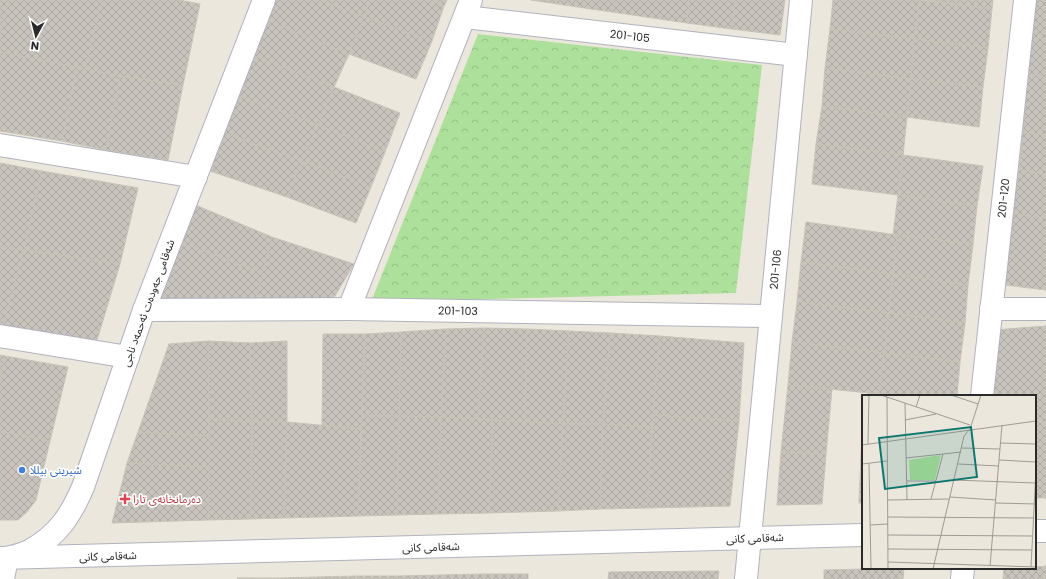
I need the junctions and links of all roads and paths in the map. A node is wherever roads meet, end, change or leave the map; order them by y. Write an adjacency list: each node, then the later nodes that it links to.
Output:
1 (264, 0): 7 (street, شەقامی جەودەت ئەحمەد ناجی)
2 (801, 0): 5 (street, 201-106)
3 (1025, 0): 9 (street, 201-120)
4 (468, 9): 5 (street, 201-105); 8 (street)
5 (796, 55): 12 (street, 201-106)
6 (0, 145): 7 (street)
7 (196, 177): 11 (street, شەقامی جەودەت ئەحمەد ناجی)
8 (350, 309): 11 (street, 201-103); 12 (street, 201-103)
9 (991, 309): 10 (street); 15 (street, 201-120)
10 (1046, 309)
11 (144, 310): 14 (street, شەقامی جەودەت ئەحمەد ناجی)
12 (771, 316): 19 (street, 201-106)
13 (0, 336): 14 (street)
14 (128, 357): 20 (street, شەقامی جەودەت ئەحمەد ناجی)
15 (982, 395)
16 (1046, 530): 17 (street)
17 (1036, 531)
18 (862, 535): 19 (street, شەقامی کانی)
19 (750, 538): 20 (street, شەقامی کانی); 22 (street, 201-106)
20 (3, 565)
21 (963, 569): 23 (street)
22 (746, 579)
23 (962, 579)

